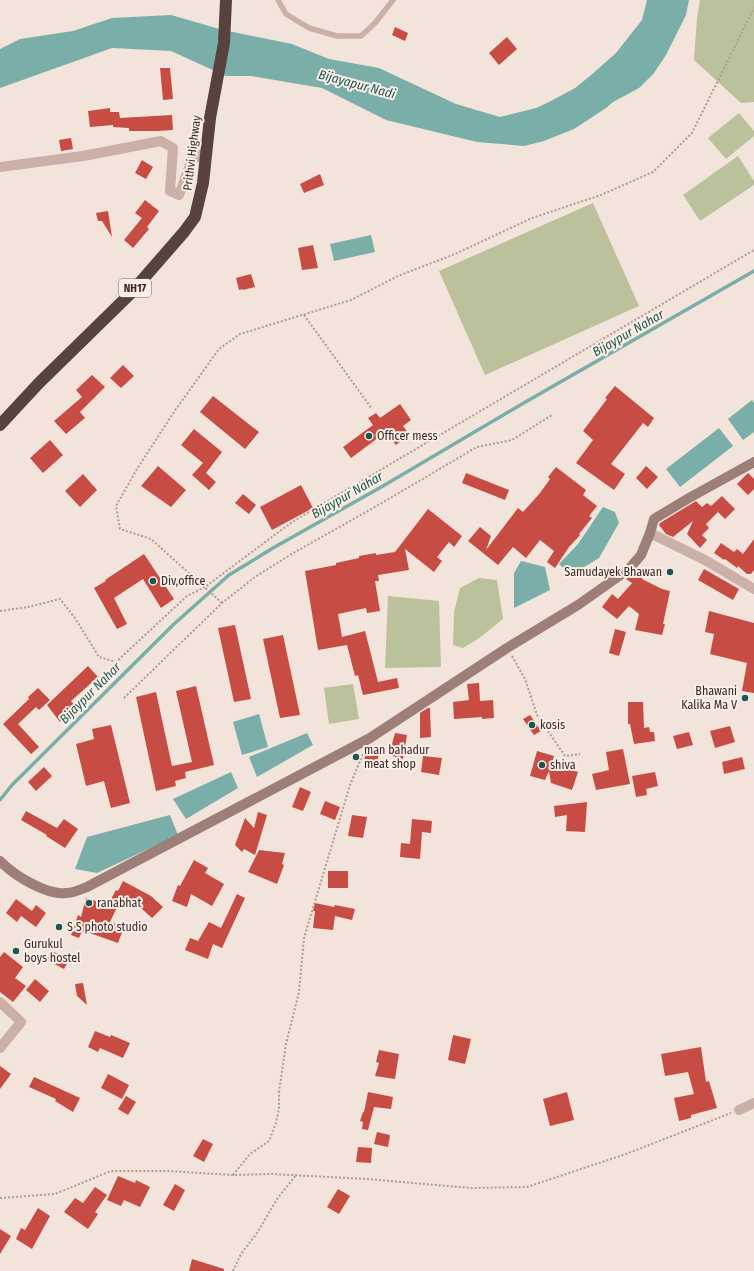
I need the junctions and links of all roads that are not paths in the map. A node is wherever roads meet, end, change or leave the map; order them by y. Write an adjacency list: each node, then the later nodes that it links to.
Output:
1 (226, 0): 4 (highway, Prithvi Highway / NH17)
2 (278, 0): 3 (lane)
3 (393, 0)
4 (207, 151): 5 (street); 6 (highway, Prithvi Highway / NH17)
5 (0, 167)
6 (0, 425)
7 (754, 462): 8 (main road)
8 (650, 533): 9 (street); 10 (main road)
9 (754, 589)
10 (0, 861)
11 (0, 1002): 12 (street)
12 (0, 1048)
13 (754, 1103): 14 (street)
14 (739, 1110)

